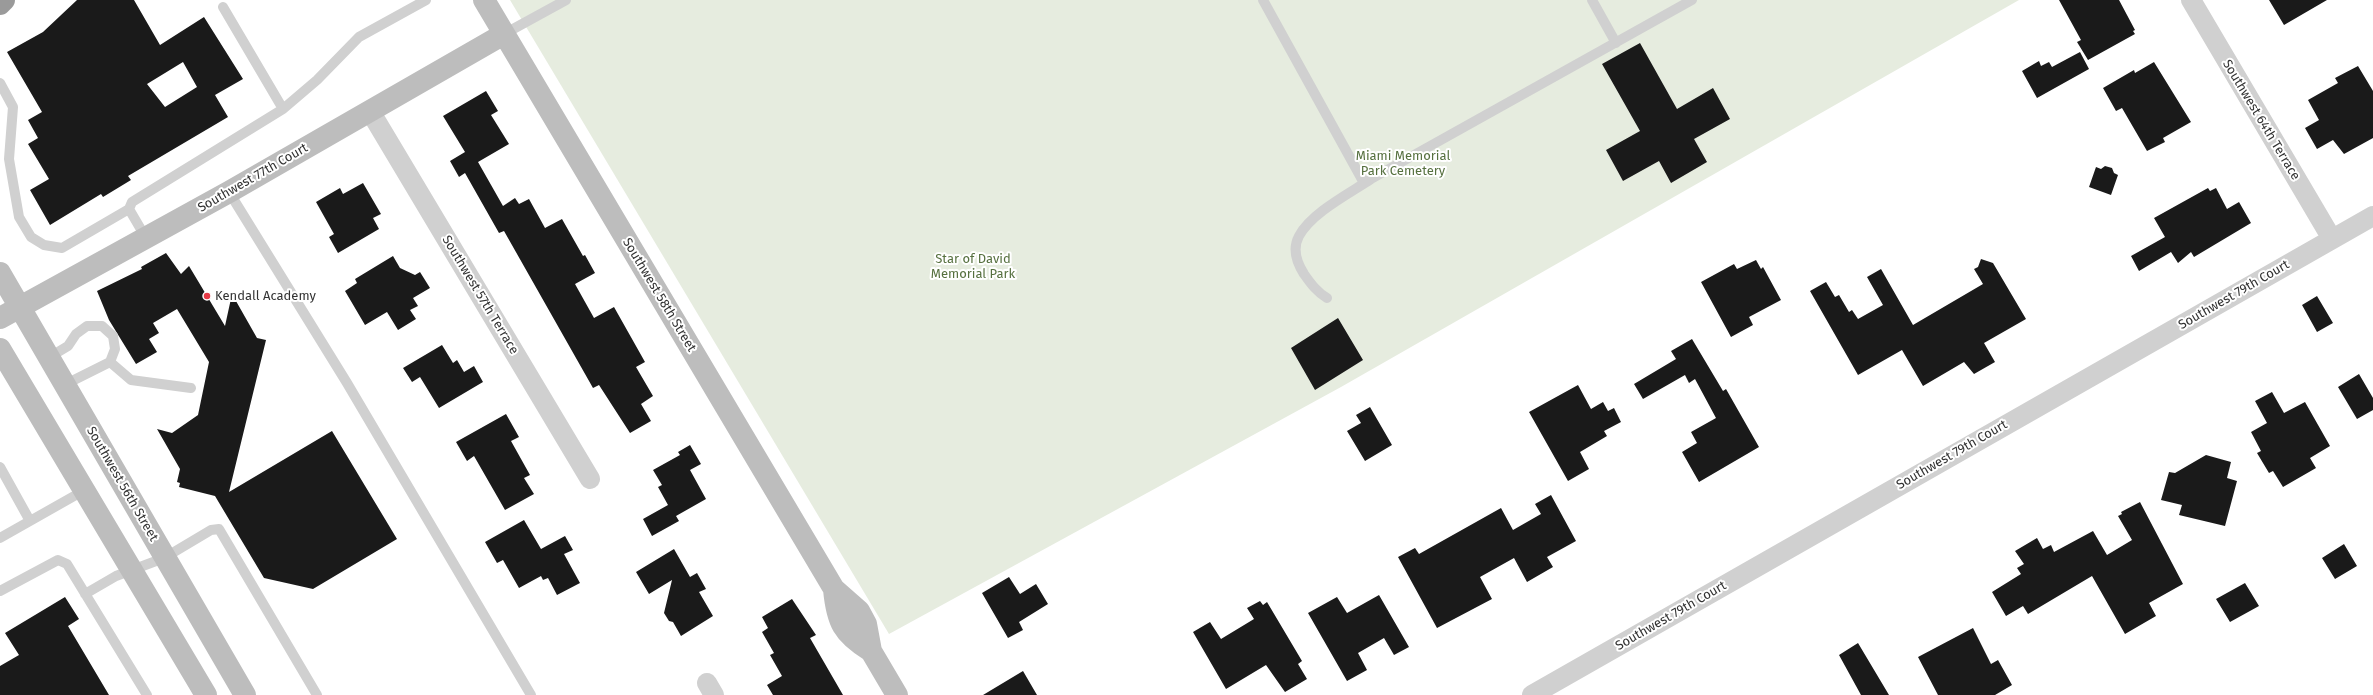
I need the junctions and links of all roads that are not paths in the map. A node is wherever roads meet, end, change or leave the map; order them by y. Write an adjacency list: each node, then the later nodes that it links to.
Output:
1 (4, 0): 9 (highway)
2 (426, 0): 14 (lane)
3 (484, 0): 11 (street, Southwest 58th Street)
4 (566, 0): 11 (lane)
5 (1263, 0): 16 (lane)
6 (1592, 0): 12 (lane)
7 (1692, 0): 12 (lane)
8 (2191, 0): 21 (street, Southwest 64th Terrace)
9 (0, 4)
10 (223, 7): 14 (lane)
11 (504, 34): 15 (street, Southwest 77th Court); 45 (street, Southwest 58th Street)
12 (1616, 43): 16 (lane)
13 (0, 83): 18 (lane)
14 (283, 109): 18 (lane)
15 (370, 111): 17 (street, Southwest 77th Court); 32 (street, Southwest 57th Terrace)
16 (1364, 184): 23 (lane)
17 (229, 192): 20 (street, Southwest 77th Court); 44 (lane)
18 (129, 209): 20 (lane)
19 (2373, 216): 21 (street, Southwest 79th Court)
20 (146, 238): 24 (street, Southwest 77th Court)
21 (2332, 239): 46 (street, Southwest 79th Court)
22 (0, 273): 24 (street, Southwest 56th Street)
23 (1327, 298)
24 (19, 308): 25 (street, Southwest 77th Court); 27 (street, Southwest 56th Street)
25 (0, 318)
26 (0, 349): 33 (street)
27 (48, 358): 28 (lane); 29 (street, Southwest 56th Street)
28 (110, 362): 29 (lane); 30 (lane)
29 (64, 385): 36 (street, Southwest 56th Street)
30 (191, 388)
31 (0, 467): 34 (lane)
32 (590, 479)
33 (83, 491): 34 (lane); 37 (street)
34 (30, 521): 35 (lane)
35 (0, 538)
36 (164, 558): 37 (lane); 42 (street, Southwest 56th Street); 43 (lane)
37 (133, 571): 39 (lane); 41 (street)
38 (0, 592): 39 (lane)
39 (86, 594): 40 (lane)
40 (147, 695)
41 (206, 695)
42 (244, 695)
43 (317, 695)
44 (531, 695)
45 (897, 695)
46 (1532, 695)

